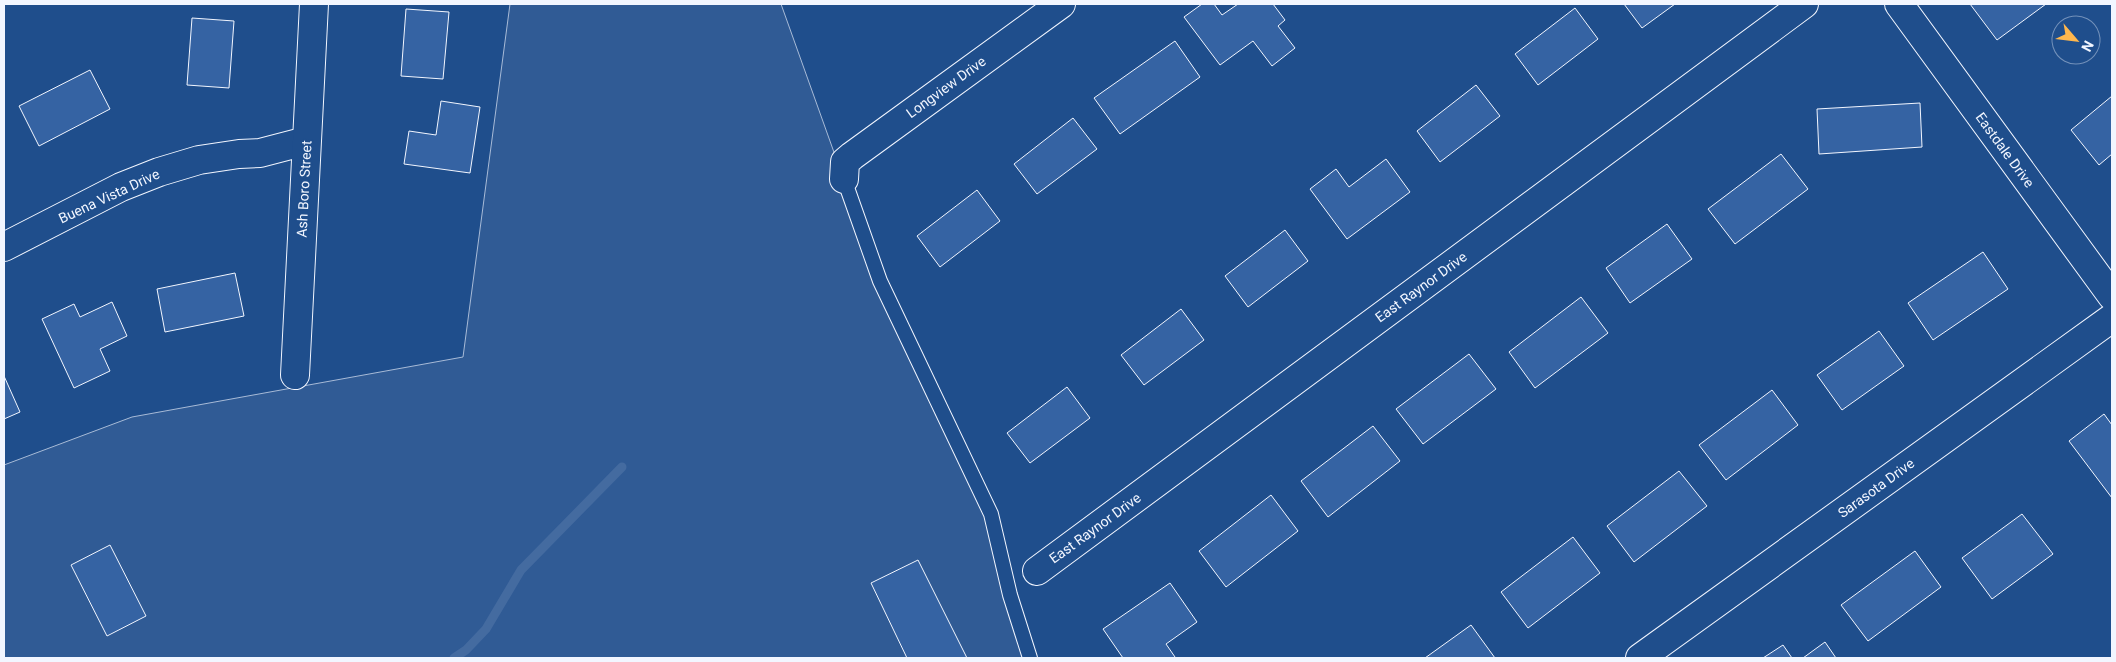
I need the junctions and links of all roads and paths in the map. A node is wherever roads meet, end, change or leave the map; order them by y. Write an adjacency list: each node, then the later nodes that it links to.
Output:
1 (314, 4): 5 (street, Ash Boro Street)
2 (1061, 4): 6 (street, Longview Drive)
3 (1804, 4): 11 (street, East Raynor Drive)
4 (1899, 4): 8 (street, Eastdale Drive)
5 (306, 142): 7 (street, Buena Vista Drive); 10 (street, Ash Boro Street)
6 (844, 179): 12 (lane)
7 (4, 247)
8 (2112, 296)
9 (2112, 318): 13 (street, Sarasota Drive)
10 (295, 375)
11 (1038, 571)
12 (1030, 658)
13 (1640, 658)

